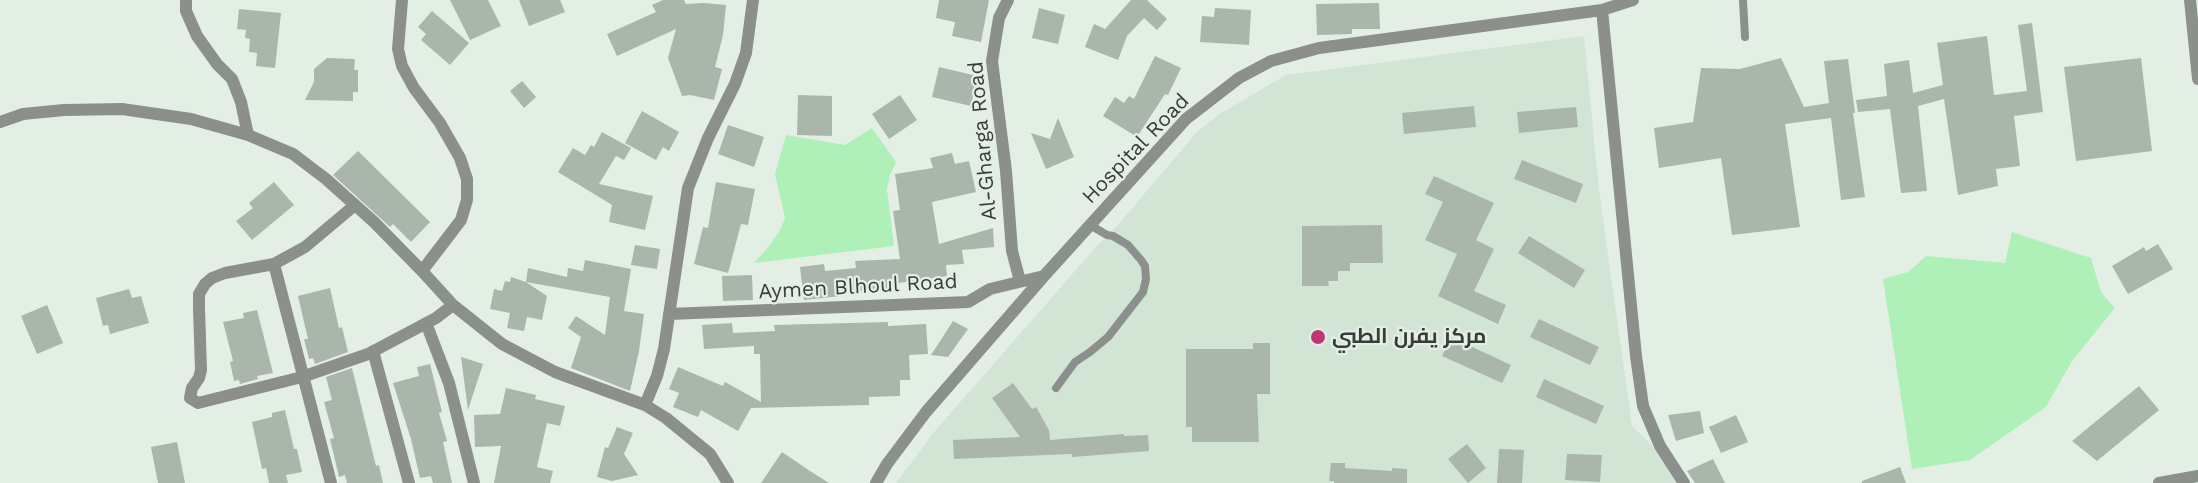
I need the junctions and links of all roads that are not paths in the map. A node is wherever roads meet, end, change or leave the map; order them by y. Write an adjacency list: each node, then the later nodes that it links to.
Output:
1 (186, 0): 12 (street)
2 (402, 0): 16 (street)
3 (753, 0): 20 (street)
4 (1008, 0): 18 (street, Al-Gharga Road)
5 (1633, 0): 8 (street, Hospital Road)
6 (1743, 0): 9 (lane)
7 (2190, 0): 10 (street)
8 (1602, 10): 14 (street, Hospital Road); 32 (street)
9 (1745, 37)
10 (2198, 79)
11 (0, 122): 12 (street)
12 (248, 135): 13 (street)
13 (355, 205): 15 (street); 16 (street)
14 (1090, 225): 17 (street, Hospital Road); 24 (lane)
15 (274, 264): 23 (street); 23 (street)
16 (422, 271): 19 (street)
17 (1044, 276): 18 (street, Aymen Blhoul Road); 31 (street, Hospital Road)
18 (1020, 280): 20 (street, Aymen Blhoul Road)
19 (453, 305): 21 (street); 25 (street)
20 (669, 314): 25 (street)
21 (426, 323): 22 (street); 29 (street)
22 (373, 351): 23 (street); 28 (street)
23 (302, 377): 27 (street)
24 (1056, 388)
25 (645, 405): 30 (street)
26 (2198, 476): 33 (street)
27 (331, 483)
28 (409, 483)
29 (474, 483)
30 (728, 483)
31 (876, 483)
32 (1684, 483)
33 (2159, 483)

